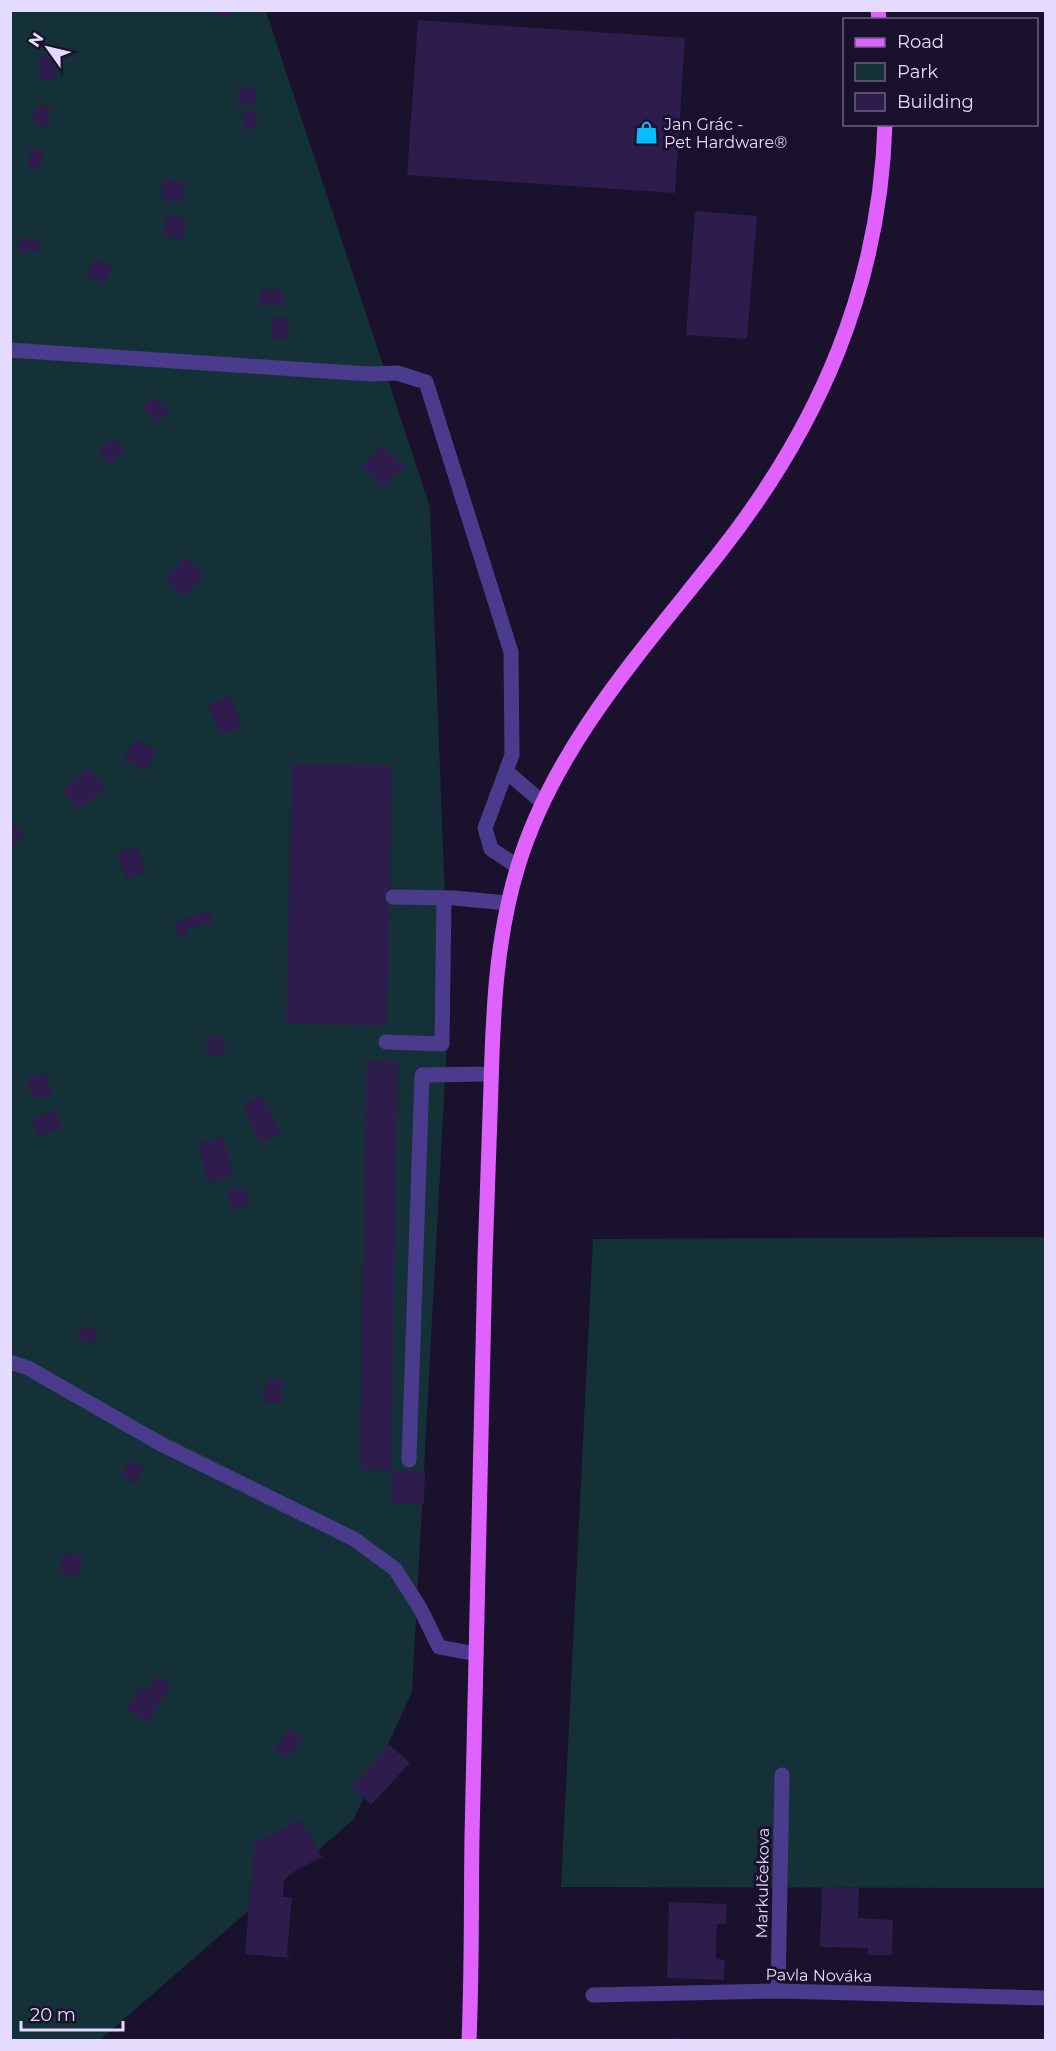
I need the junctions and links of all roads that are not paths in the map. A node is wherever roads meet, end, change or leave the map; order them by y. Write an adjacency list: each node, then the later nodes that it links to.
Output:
1 (885, 126): 4 (main road)
2 (10, 350): 3 (street)
3 (507, 772): 4 (street); 5 (street)
4 (542, 802): 5 (main road)
5 (517, 867): 8 (main road)
6 (393, 897): 7 (street)
7 (444, 898): 8 (street); 9 (street)
8 (507, 903): 10 (main road)
9 (386, 1042)
10 (491, 1074): 12 (street); 13 (main road)
11 (10, 1362): 13 (street)
12 (409, 1460)
13 (476, 1654): 18 (main road)
14 (782, 1775): 15 (street, Markulčekova)
15 (778, 1991): 16 (street, Pavla Nováka); 17 (street, Pavla Nováka)
16 (593, 1995)
17 (1046, 1998)
18 (469, 2040)

